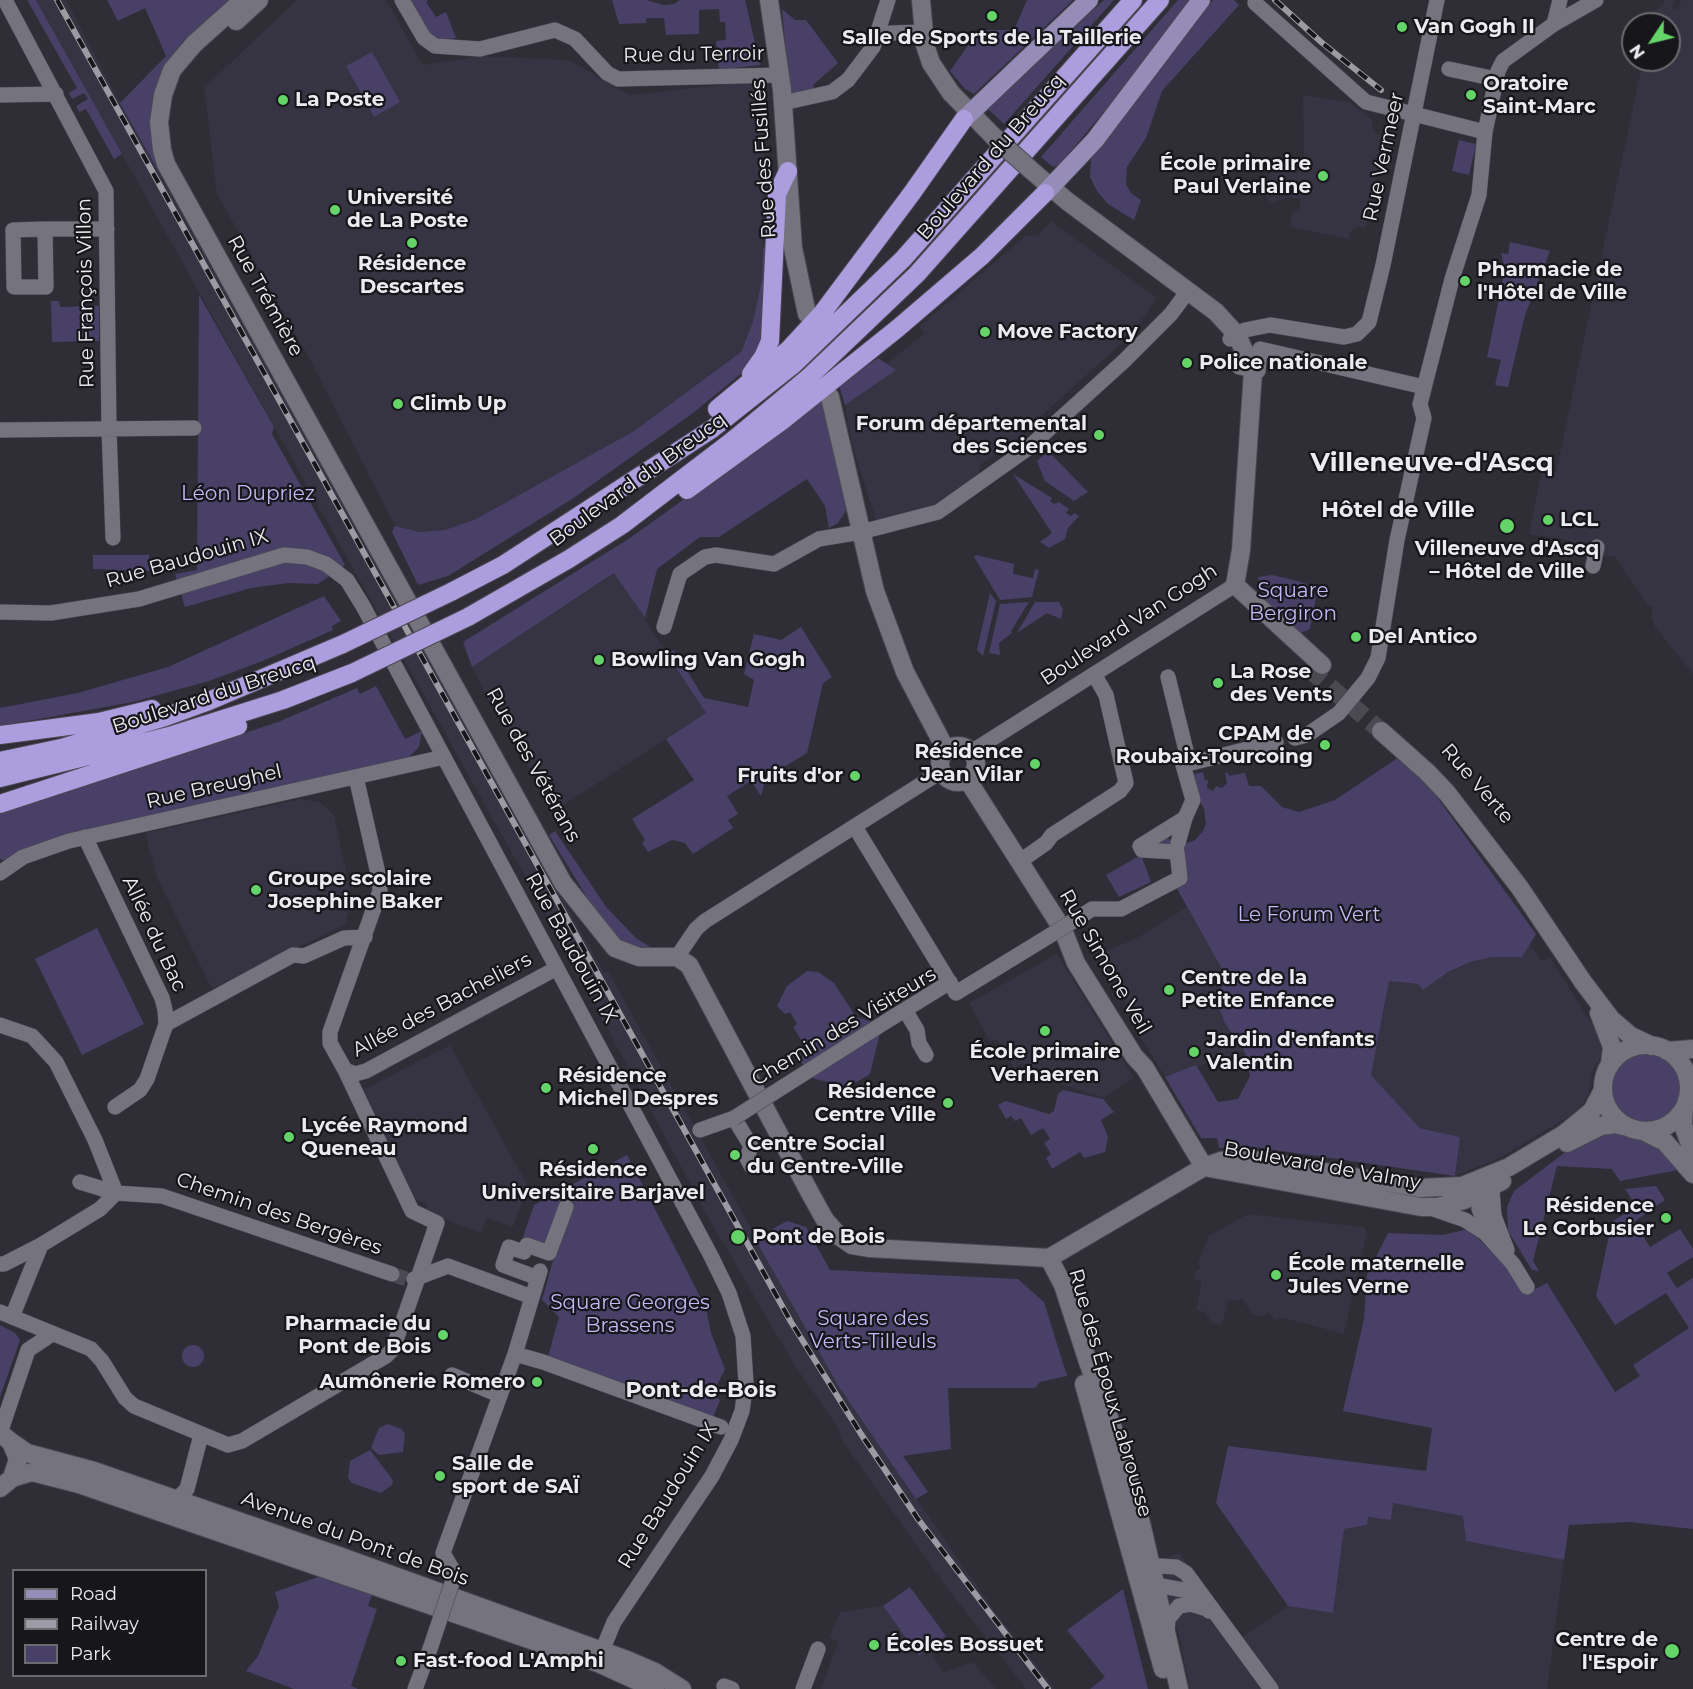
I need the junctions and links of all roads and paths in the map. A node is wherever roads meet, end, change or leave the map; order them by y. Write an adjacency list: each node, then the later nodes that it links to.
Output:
1 (5, 0): 22 (street, Rue François Villon)
2 (243, 0): 50 (main road, Rue Trémière)
3 (259, 0): 50 (main road, Rue Trémière)
4 (402, 0): 20 (street, Rue du Terroir)
5 (769, 0): 20 (main road, Rue des Fusillés)
6 (888, 0): 18 (street)
7 (921, 0): 17 (main road, Boulevard Van Gogh)
8 (1089, 0): 26 (main road)
9 (1133, 0): 42 (highway, Boulevard du Breucq)
10 (1160, 0): 43 (highway, Boulevard du Breucq)
11 (1201, 0): 29 (main road)
12 (1437, 0): 25 (street, Rue Vermeer)
13 (1560, 0): 16 (street)
14 (1596, 0): 16 (street)
15 (1255, 3): 25 (street)
16 (1554, 24): 21 (street)
17 (924, 32): 18 (street); 26 (main road, Boulevard Van Gogh)
18 (877, 38): 24 (street)
19 (1449, 69): 21 (street)
20 (780, 75): 24 (main road, Rue des Fusillés)
21 (1496, 79): 27 (street)
22 (56, 94): 23 (street); 30 (street, Rue François Villon)
23 (0, 95)
24 (783, 103): 28 (main road, Rue des Fusillés)
25 (1414, 115): 27 (street); 34 (street, Rue Vermeer)
26 (967, 116): 29 (main road, Boulevard Van Gogh); 38 (highway)
27 (1485, 132): 36 (street)
28 (788, 171): 33 (main road, Rue des Fusillés); 38 (highway)
29 (1048, 190): 32 (main road, Boulevard Van Gogh); 43 (highway)
30 (107, 229): 31 (street); 40 (street, Rue François Villon)
31 (45, 230)
32 (1186, 294): 34 (main road, Boulevard Van Gogh); 44 (street)
33 (807, 314)
34 (1234, 337): 35 (main road, Boulevard Van Gogh)
35 (1247, 374): 36 (street); 48 (main road, Boulevard Van Gogh)
36 (1424, 387): 59 (street)
37 (830, 397): 44 (main road)
38 (717, 409): 42 (highway)
39 (194, 428): 40 (street)
40 (109, 429): 41 (street); 45 (street, Rue François Villon)
41 (0, 430)
42 (659, 462): 54 (highway, Boulevard du Breucq, bridge)
43 (622, 525): 56 (highway, Boulevard du Breucq, bridge)
44 (861, 532): 51 (street); 61 (main road)
45 (113, 538)
46 (1597, 547): 47 (street)
47 (1593, 566)
48 (1235, 585): 52 (main road); 53 (street, Boulevard Van Gogh)
49 (0, 612): 63 (street, Rue Baudouin IX)
50 (422, 622): 78 (main road, Rue des Vétérans)
51 (664, 627)
52 (1315, 667)
53 (1094, 674): 62 (street, Boulevard Van Gogh); 75 (street)
54 (269, 676): 58 (highway); 64 (highway, Boulevard du Breucq)
55 (1168, 677): 65 (street)
56 (283, 700): 68 (highway, Boulevard du Breucq); 70 (highway)
57 (1383, 726): 81 (main road, Rue Verte)
58 (0, 735)
59 (1295, 738)
60 (1270, 743): 65 (street)
61 (946, 750): 62 (main road); 66 (main road)
62 (971, 752): 69 (main road)
63 (444, 757): 67 (street, Rue Breughel); 79 (street, Rue Baudouin IX)
64 (0, 761)
65 (1189, 763): 71 (street)
66 (942, 771): 69 (main road); 72 (street)
67 (356, 777): 73 (street, Rue Breughel); 77 (street, Allée des Bacheliers)
68 (0, 778)
69 (967, 779): 75 (main road, Rue Simone Veil)
70 (0, 804)
71 (1185, 819): 74 (street); 74 (street)
72 (855, 827): 78 (street); 80 (street)
73 (85, 837): 76 (street, Rue Breughel); 83 (street, Allée du Bac)
74 (1177, 848): 80 (street, Chemin des Visiteurs, bridge)
75 (1018, 862): 99 (main road, Rue Simone Veil)
76 (0, 873)
77 (364, 938): 83 (street); 89 (street, Allée des Bacheliers)
78 (677, 957): 108 (main road)
79 (557, 968): 89 (street, Allée des Bacheliers); 132 (street, Rue Baudouin IX)
80 (950, 982): 82 (street, Chemin des Visiteurs)
81 (1582, 982): 85 (main road, Rue Verte); 88 (main road, Rue Verte)
82 (905, 1010): 87 (street); 94 (street, Chemin des Visiteurs, bridge)
83 (165, 1024): 92 (street, Allée du Bac)
84 (0, 1025): 103 (street)
85 (1660, 1048): 86 (main road); 88 (main road); 90 (main road)
86 (1693, 1049)
87 (926, 1055)
88 (1610, 1064): 91 (main road)
89 (345, 1070): 112 (street, Allée des Bacheliers)
90 (1691, 1078): 93 (main road)
91 (1603, 1090): 95 (main road); 102 (main road, Boulevard de Valmy)
92 (116, 1107)
93 (1684, 1108): 95 (main road); 97 (main road)
94 (734, 1118): 96 (street, Chemin des Visiteurs); 98 (street)
95 (1636, 1129): 100 (main road); 102 (main road, Boulevard de Valmy)
96 (700, 1130)
97 (1693, 1152)
98 (748, 1164)
99 (1204, 1167): 102 (main road, Boulevard de Valmy); 105 (main road, Boulevard de Valmy); 108 (main road, Boulevard de Valmy)
100 (1693, 1174)
101 (80, 1182): 103 (street, Chemin des Bergères)
102 (1487, 1186): 105 (main road, Boulevard de Valmy); 106 (street); 110 (street)
103 (116, 1193): 107 (street); 111 (street, Chemin des Bergères)
104 (566, 1207): 114 (street)
105 (1428, 1207): 106 (street)
106 (1494, 1242): 110 (street)
107 (41, 1245): 109 (street); 115 (street)
108 (1049, 1258): 127 (main road, Rue des Époux Labrousse)
109 (0, 1264)
110 (1513, 1264): 113 (street)
111 (392, 1275)
112 (414, 1278): 114 (street); 122 (street)
113 (1527, 1287)
114 (532, 1297): 118 (street)
115 (9, 1316): 116 (street); 117 (street)
116 (52, 1334): 117 (street); 122 (street)
117 (28, 1350): 123 (street)
118 (515, 1354): 120 (street); 121 (street)
119 (452, 1375): 120 (street)
120 (499, 1395): 133 (street, bridge)
121 (720, 1427)
122 (201, 1435): 125 (street)
123 (4, 1436): 124 (main road); 125 (main road, Avenue du Pont de Bois)
124 (6, 1483): 126 (main road, Avenue du Pont de Bois)
125 (176, 1500): 126 (main road); 132 (main road, Avenue du Pont de Bois)
126 (147, 1508): 132 (main road, Avenue du Pont de Bois)
127 (1149, 1576): 128 (street); 129 (street); 130 (main road, Rue des Époux Labrousse); 137 (main road, Rue des Époux Labrousse)
128 (1209, 1611): 129 (street); 130 (street, Rue des Époux Labrousse)
129 (1227, 1631): 139 (street)
130 (1168, 1637): 138 (main road, Rue des Époux Labrousse)
131 (818, 1649): 136 (street)
132 (600, 1657): 134 (main road, Avenue du Pont de Bois); 135 (main road, Avenue du Pont de Bois)
133 (415, 1689)
134 (655, 1689)
135 (682, 1689)
136 (803, 1689)
137 (1168, 1689)
138 (1179, 1689)
139 (1271, 1689)

